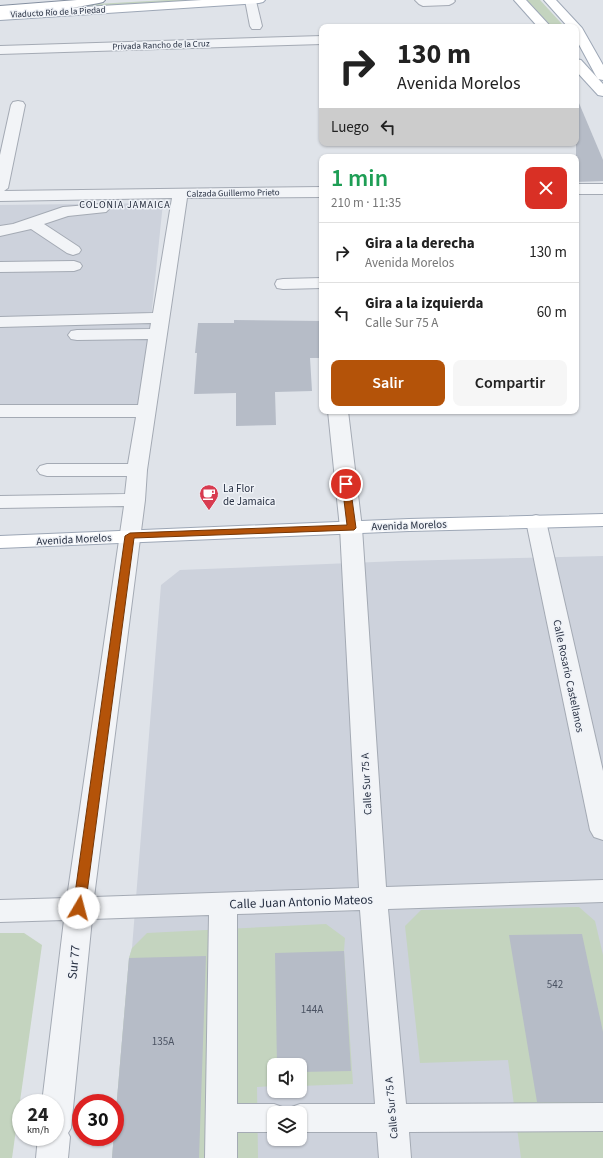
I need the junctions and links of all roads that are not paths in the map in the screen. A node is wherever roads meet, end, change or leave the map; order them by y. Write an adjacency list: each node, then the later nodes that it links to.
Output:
1 (74, 0): 8 (main road, Viaducto Río de la Piedad)
2 (99, 0): 9 (main road)
3 (255, 0): 10 (main road, Viaducto Río de la Piedad); 13 (street)
4 (421, 0): 7 (street)
5 (520, 0): 11 (main road)
6 (550, 0): 12 (main road)
7 (450, 1)
8 (0, 4)
9 (0, 10)
10 (0, 16)
11 (542, 24)
12 (573, 24)
13 (256, 26)
14 (579, 33): 17 (main road)
15 (319, 40): 16 (street, Privada Rancho de la Cruz)
16 (0, 50)
17 (588, 50): 18 (main road); 19 (main road)
18 (580, 67): 20 (main road)
19 (603, 76)
20 (603, 92)
21 (18, 105): 22 (street)
22 (0, 188)
23 (579, 189): 24 (street)
24 (603, 189)
25 (319, 192): 27 (street, Calzada Guillermo Prieto)
26 (0, 196): 27 (street, Calzada Guillermo Prieto)
27 (178, 201): 28 (street); 36 (street, Sur 77)
28 (34, 224): 29 (street); 30 (street)
29 (0, 231)
30 (73, 250)
31 (74, 266): 32 (street)
32 (0, 267)
33 (319, 283): 34 (street)
34 (283, 284)
35 (0, 322): 36 (street)
36 (159, 326): 37 (street); 38 (street, Sur 77)
37 (0, 336)
38 (146, 411): 39 (street); 42 (street, Sur 77)
39 (0, 412)
40 (338, 414): 47 (street, Calle Sur 75 A)
41 (47, 470): 42 (street)
42 (137, 470): 43 (street, Sur 77)
43 (135, 500): 44 (street); 48 (street, Sur 77)
44 (0, 502)
45 (603, 520): 46 (main road, Avenida Morelos)
46 (536, 521): 47 (main road, Avenida Morelos); 50 (street, Calle Rosario Castellanos)
47 (351, 528): 48 (main road, Avenida Morelos); 52 (street, Calle Sur 75 A)
48 (130, 536): 49 (main road, Avenida Morelos); 54 (street, Sur 77)
49 (0, 542)
50 (603, 830)
51 (603, 891): 52 (street, Calle Juan Antonio Mateos)
52 (373, 898): 53 (street, Calle Juan Antonio Mateos); 61 (street, Calle Sur 75 A)
53 (223, 903): 54 (street, Calle Juan Antonio Mateos); 58 (street)
54 (79, 908): 55 (street, Calle Juan Antonio Mateos); 56 (street, Sur 77)
55 (0, 911)
56 (59, 1094)
57 (603, 1117): 61 (street)
58 (222, 1118): 59 (street); 64 (street)
59 (267, 1118)
60 (307, 1118): 61 (street)
61 (392, 1118): 65 (street, Calle Sur 75 A)
62 (53, 1146): 63 (street)
63 (52, 1158)
64 (221, 1158)
65 (395, 1158)

